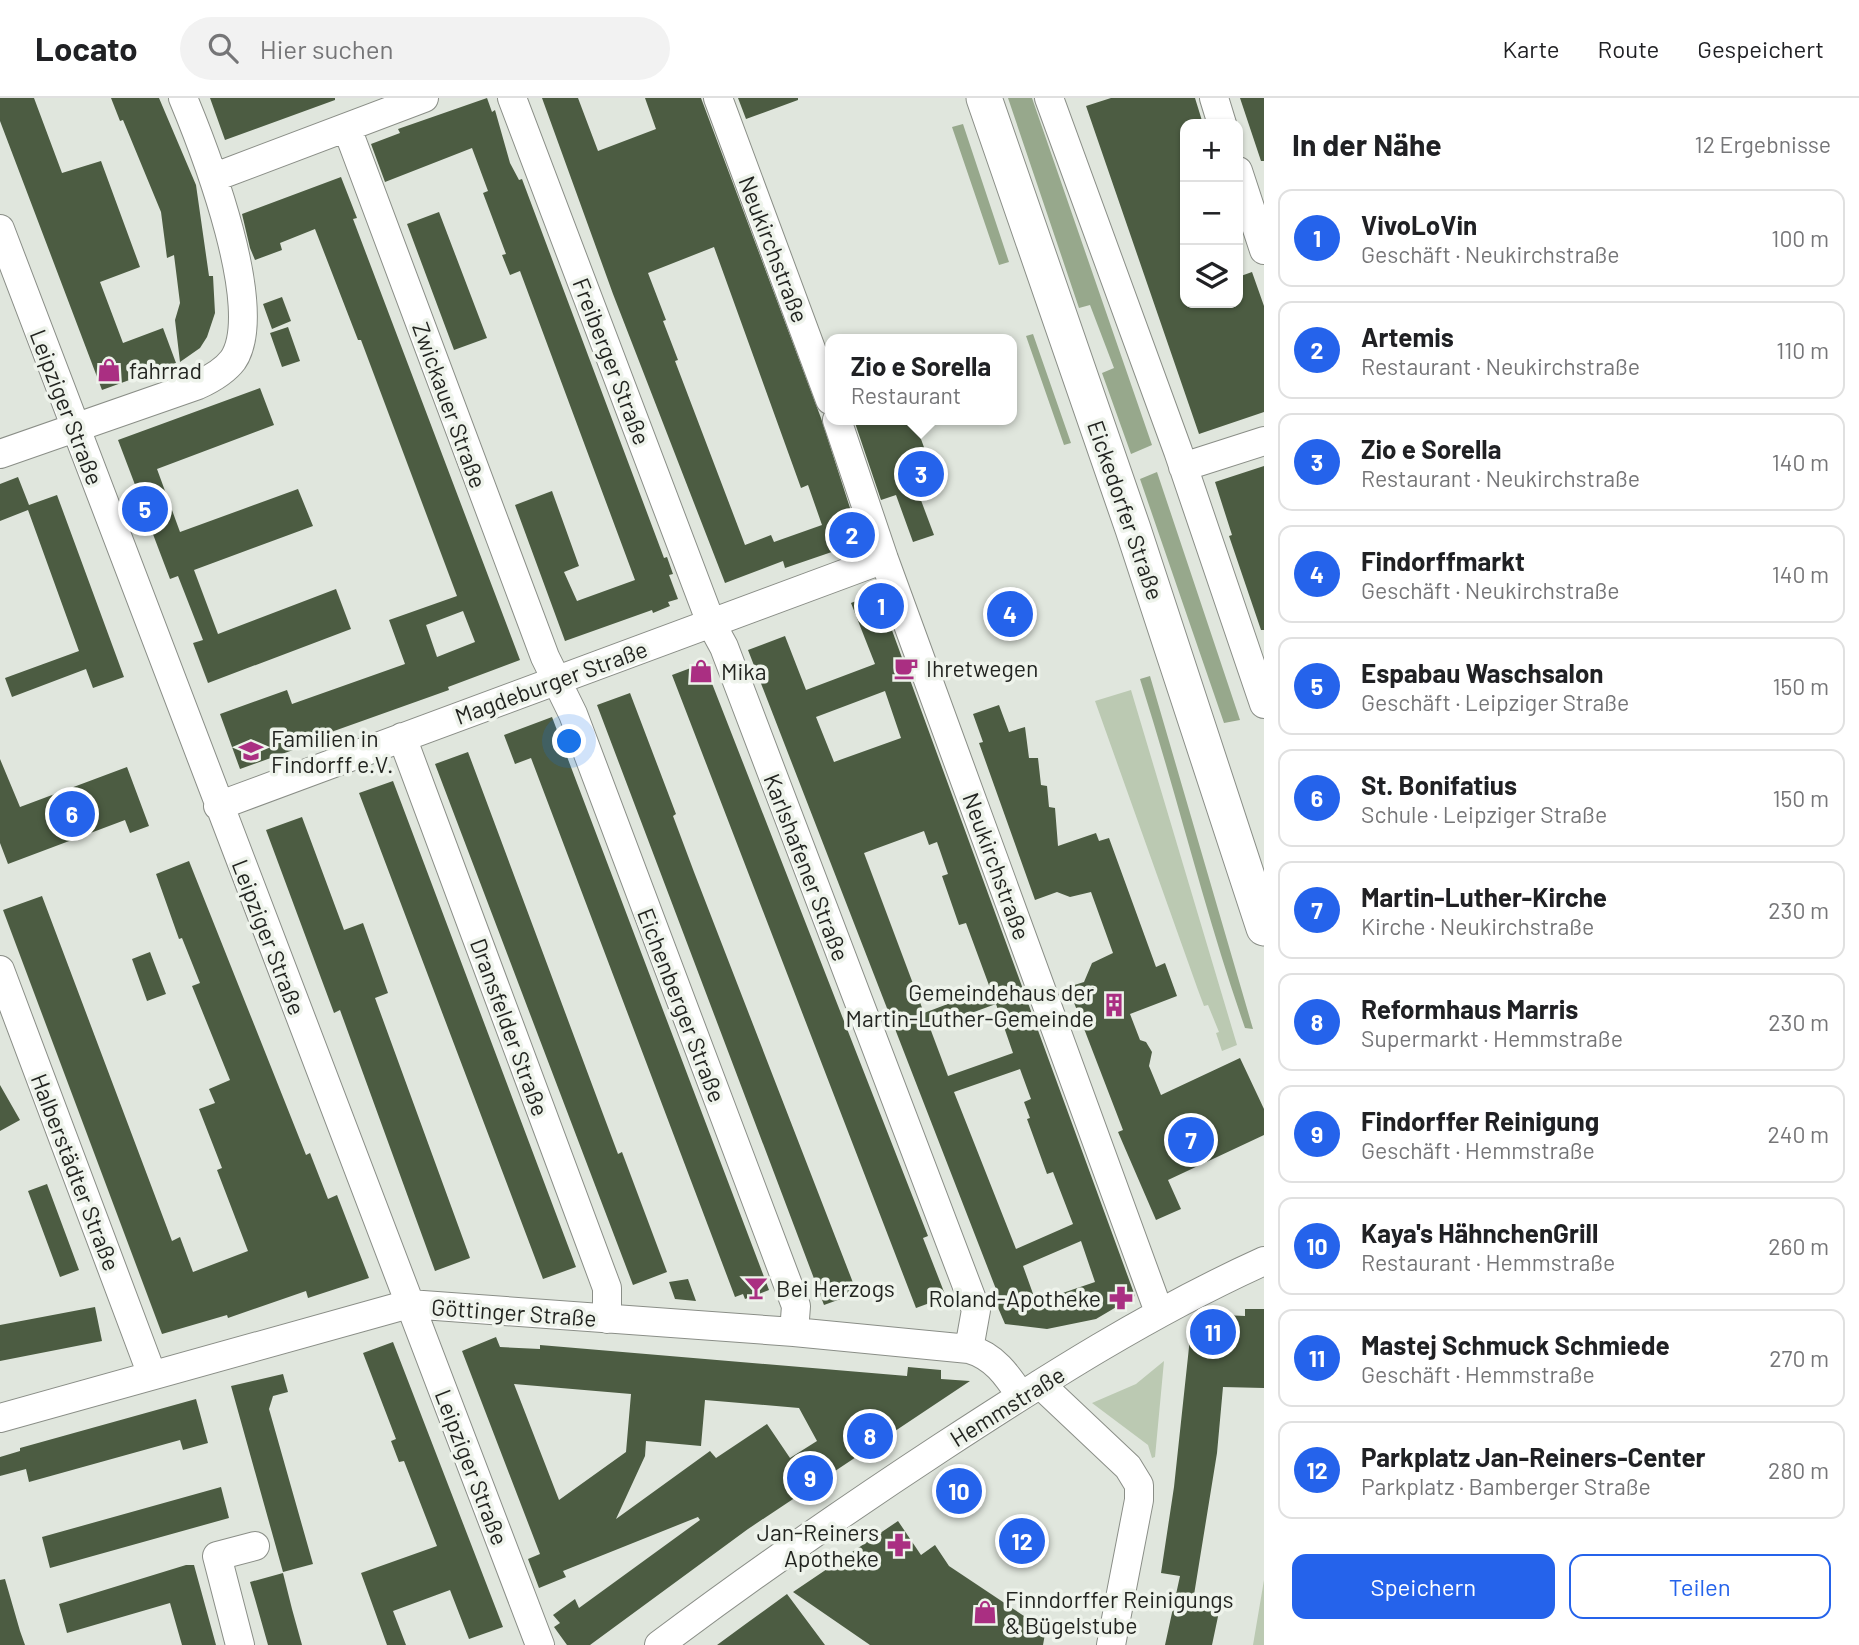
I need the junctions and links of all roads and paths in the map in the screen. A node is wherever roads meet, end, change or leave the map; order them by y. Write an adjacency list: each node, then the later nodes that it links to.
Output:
1 (183, 98): 10 (street)
2 (513, 98): 21 (street, Freiberger Straße)
3 (718, 98): 14 (street, Neukirchstraße)
4 (984, 98): 26 (main road, Eickedorfer Straße)
5 (1049, 98): 19 (street)
6 (1214, 98): 8 (street)
7 (415, 100): 9 (street)
8 (1220, 119)
9 (347, 128): 10 (street); 22 (street, Zwickauer Straße)
10 (215, 177): 16 (street)
11 (1242, 182): 13 (street)
12 (0, 229): 16 (street, Leipziger Straße)
13 (1264, 250)
14 (825, 387)
15 (839, 425): 20 (street, Neukirchstraße)
16 (74, 428): 18 (street); 25 (street, Leipziger Straße)
17 (1264, 441): 19 (street)
18 (0, 454)
19 (1183, 467): 23 (street)
20 (884, 559): 21 (street, Magdeburger Straße); 31 (street, Neukirchstraße)
21 (710, 623): 22 (street, Magdeburger Straße); 34 (street, Karlshafener Straße)
22 (557, 680): 24 (street, Magdeburger Straße); 33 (street, Eichenberger Straße)
23 (1264, 704)
24 (402, 737): 25 (street, Magdeburger Straße); 32 (street, Dransfelder Straße)
25 (218, 806): 30 (street, Leipziger Straße)
26 (1255, 868): 27 (main road, Eickedorfer Straße)
27 (1264, 925)
28 (0, 970): 35 (street, Halberstädter Straße)
29 (1264, 1261): 31 (street, Hemmstraße)
30 (409, 1304): 32 (street, Göttinger Straße); 35 (street, Göttinger Straße); 40 (street, Leipziger Straße)
31 (1159, 1312): 36 (street, Hemmstraße)
32 (607, 1319): 33 (street, Göttinger Straße)
33 (794, 1332): 34 (street, Göttinger Straße)
34 (969, 1349): 36 (street, Göttinger Straße)
35 (152, 1375): 37 (street, Göttinger Straße)
36 (1030, 1390): 41 (street, Hemmstraße); 42 (street, Göttinger Straße)
37 (0, 1418)
38 (255, 1546): 39 (street)
39 (240, 1645)
40 (540, 1645)
41 (659, 1645)
42 (1111, 1645)

